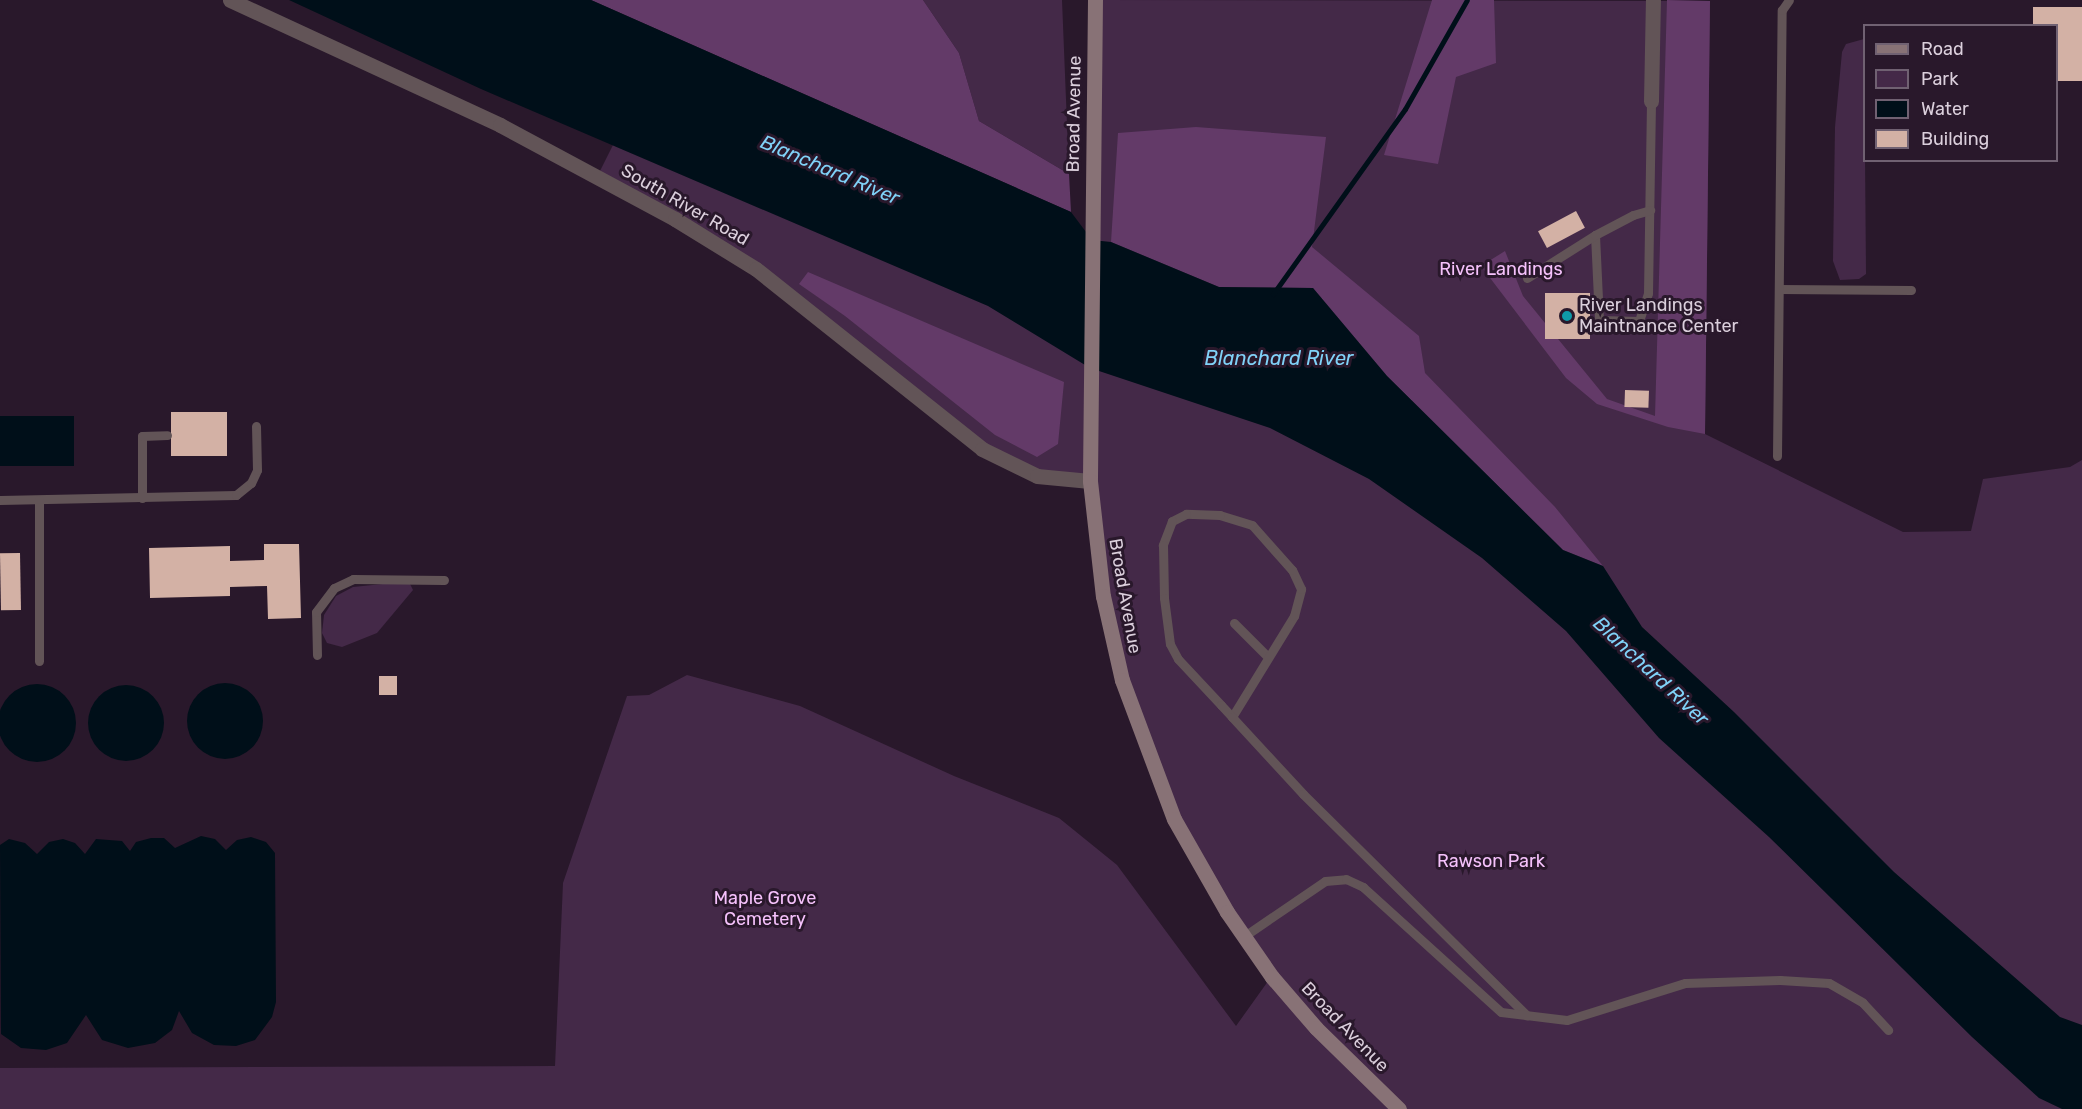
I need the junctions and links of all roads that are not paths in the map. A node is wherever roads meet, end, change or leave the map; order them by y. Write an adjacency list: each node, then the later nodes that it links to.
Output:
1 (230, 0): 14 (street, South River Road)
2 (1095, 0): 14 (main road, Broad Avenue)
3 (1653, 0): 5 (street)
4 (1789, 0): 9 (lane)
5 (1651, 101): 6 (lane)
6 (1650, 210): 7 (lane); 7 (lane)
7 (1595, 235): 8 (lane)
8 (1527, 278)
9 (1779, 289): 10 (lane); 13 (lane)
10 (1911, 290)
11 (256, 426): 15 (lane)
12 (167, 435): 15 (lane)
13 (1777, 456)
14 (1090, 481): 24 (main road, Broad Avenue)
15 (141, 498): 17 (lane)
16 (0, 500): 17 (lane)
17 (39, 500): 22 (lane)
18 (444, 580): 20 (lane)
19 (1234, 623): 21 (lane)
20 (317, 655)
21 (1267, 656): 23 (lane); 23 (lane)
22 (39, 661)
23 (1232, 717): 25 (lane)
24 (1243, 937): 25 (lane); 27 (main road, Broad Avenue)
25 (1527, 1016): 26 (lane)
26 (1888, 1030)
27 (1399, 1109)

